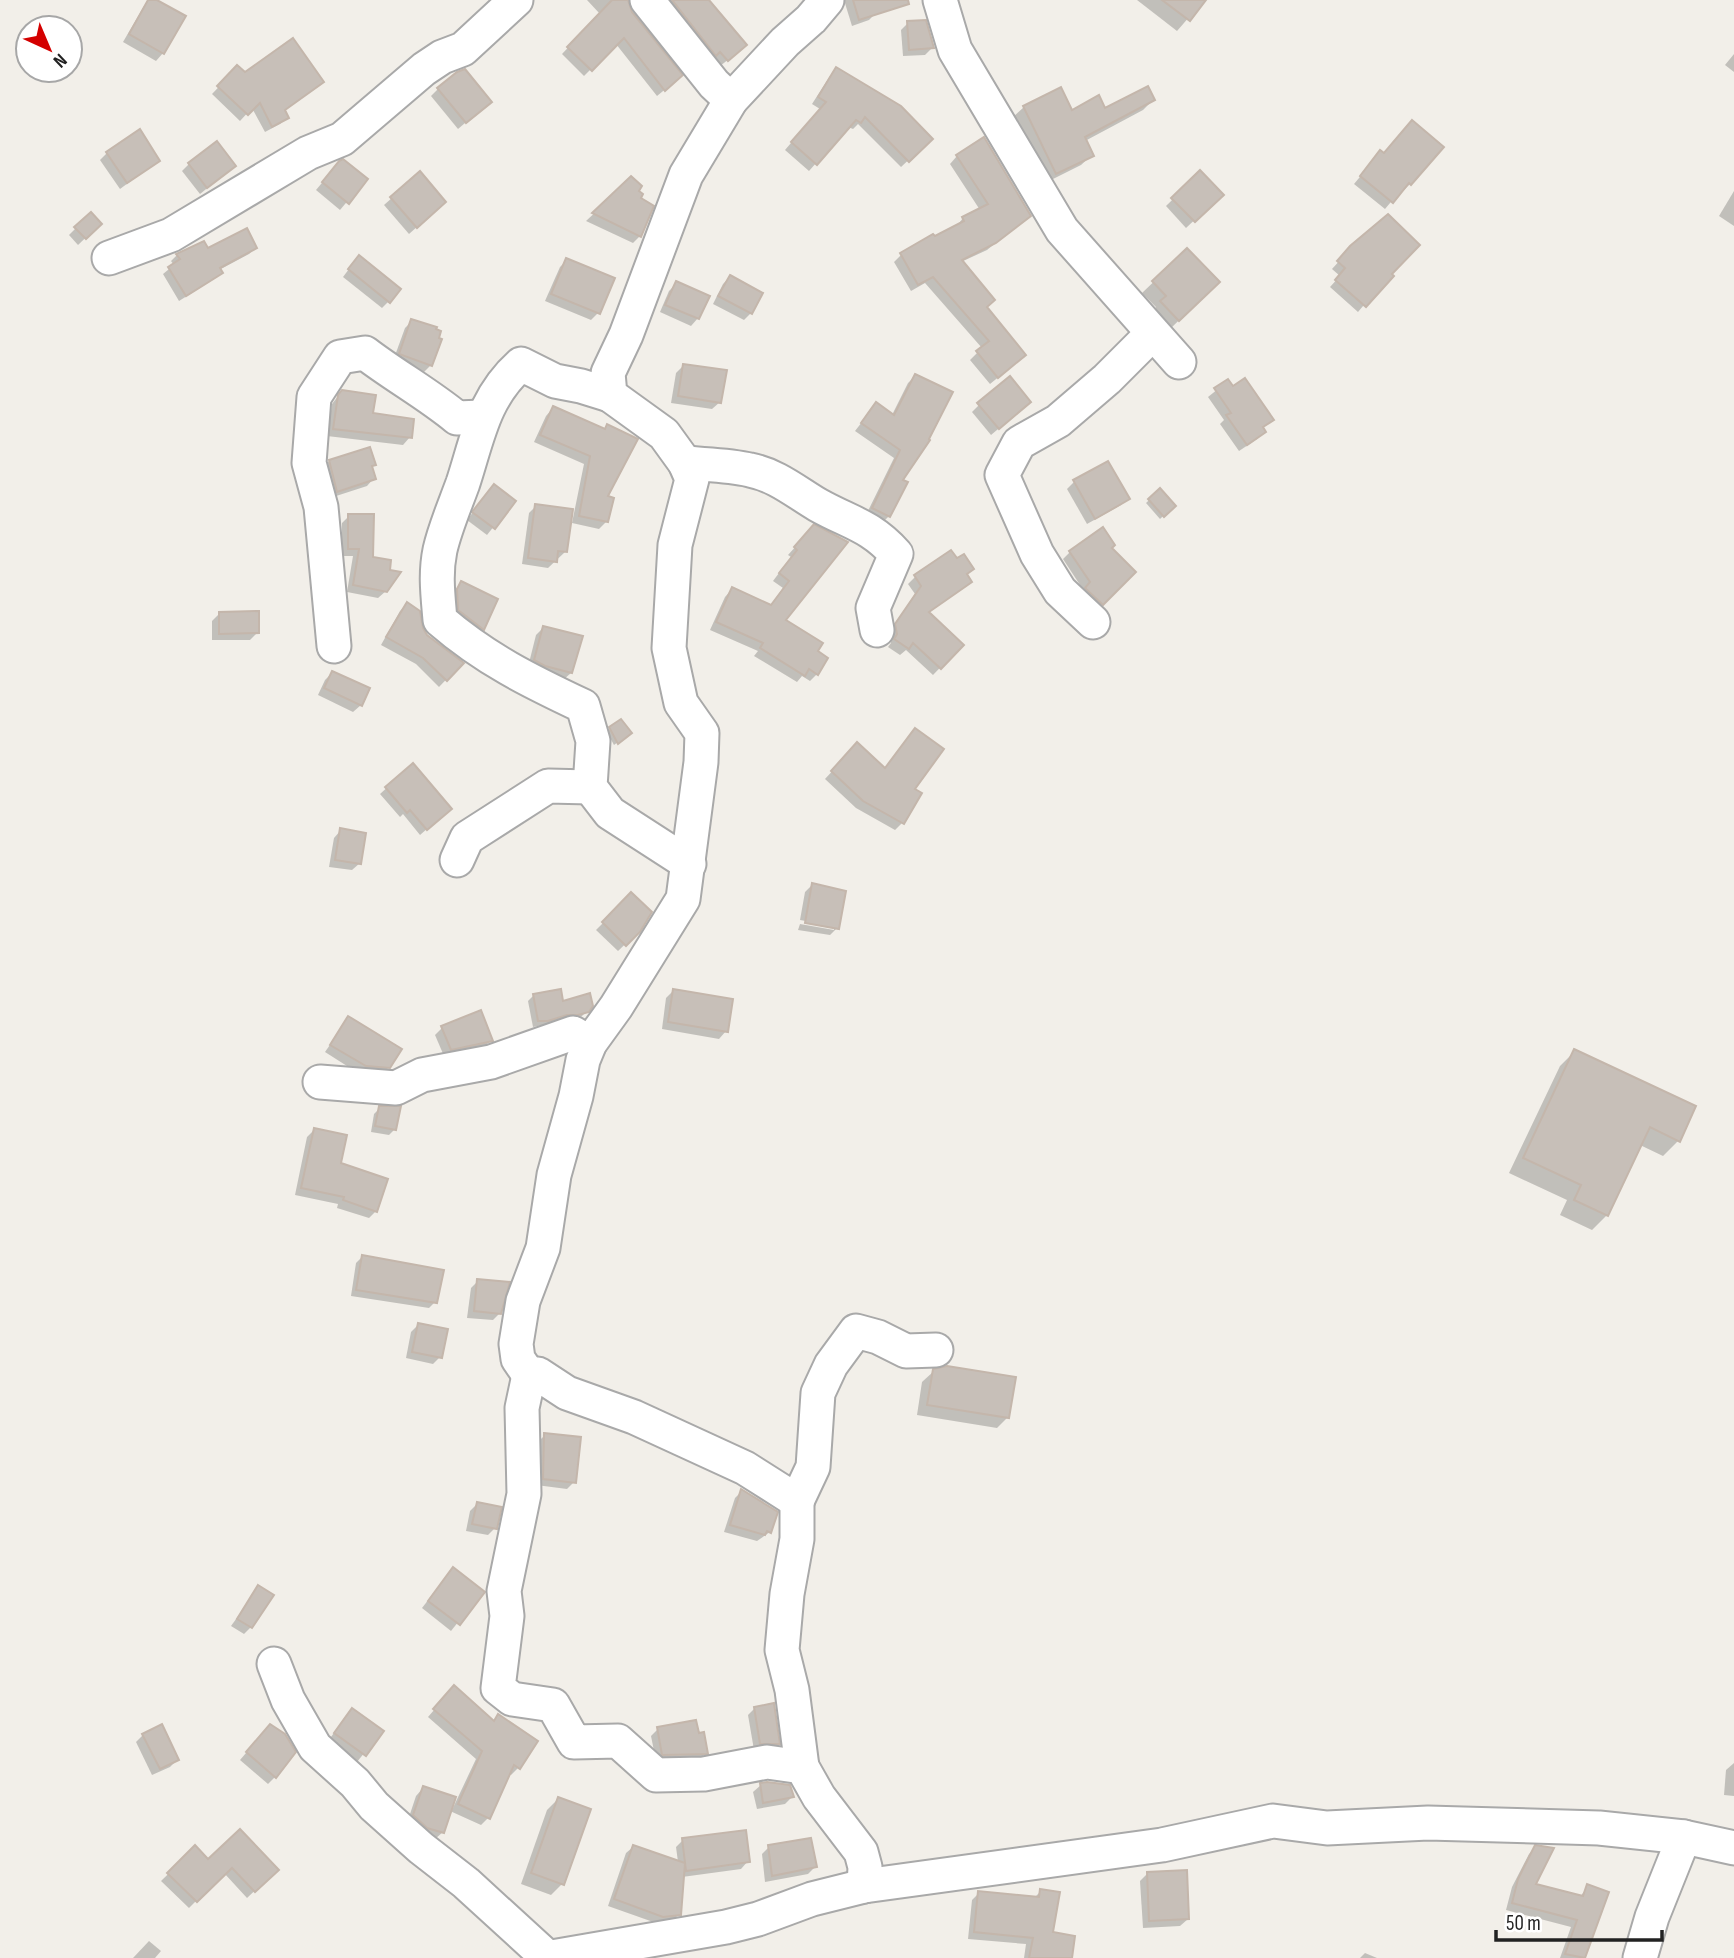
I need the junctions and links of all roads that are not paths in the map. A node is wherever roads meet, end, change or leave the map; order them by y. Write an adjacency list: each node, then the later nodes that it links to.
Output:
1 (516, 0): 6 (street)
2 (647, 0): 5 (street)
3 (827, 0): 5 (street)
4 (940, 0): 7 (street)
5 (731, 100): 9 (street)
6 (109, 258)
7 (1152, 334): 8 (street); 12 (street)
8 (1179, 362)
9 (610, 396): 10 (street); 11 (street)
10 (482, 417): 14 (street); 15 (street)
11 (685, 463): 13 (street); 17 (street)
12 (1093, 622)
13 (877, 630)
14 (334, 646)
15 (590, 787): 16 (street); 17 (street)
16 (457, 860)
17 (689, 864): 18 (street)
18 (590, 1043): 19 (street); 21 (street)
19 (320, 1082)
20 (936, 1350): 22 (street)
21 (529, 1374): 22 (street); 24 (street)
22 (797, 1502): 24 (street)
23 (274, 1664): 28 (street)
24 (802, 1767): 27 (street)
25 (1684, 1837): 26 (street); 27 (street); 29 (street)
26 (1734, 1848)
27 (864, 1886): 28 (street)
28 (547, 1958)
29 (1640, 1958)

